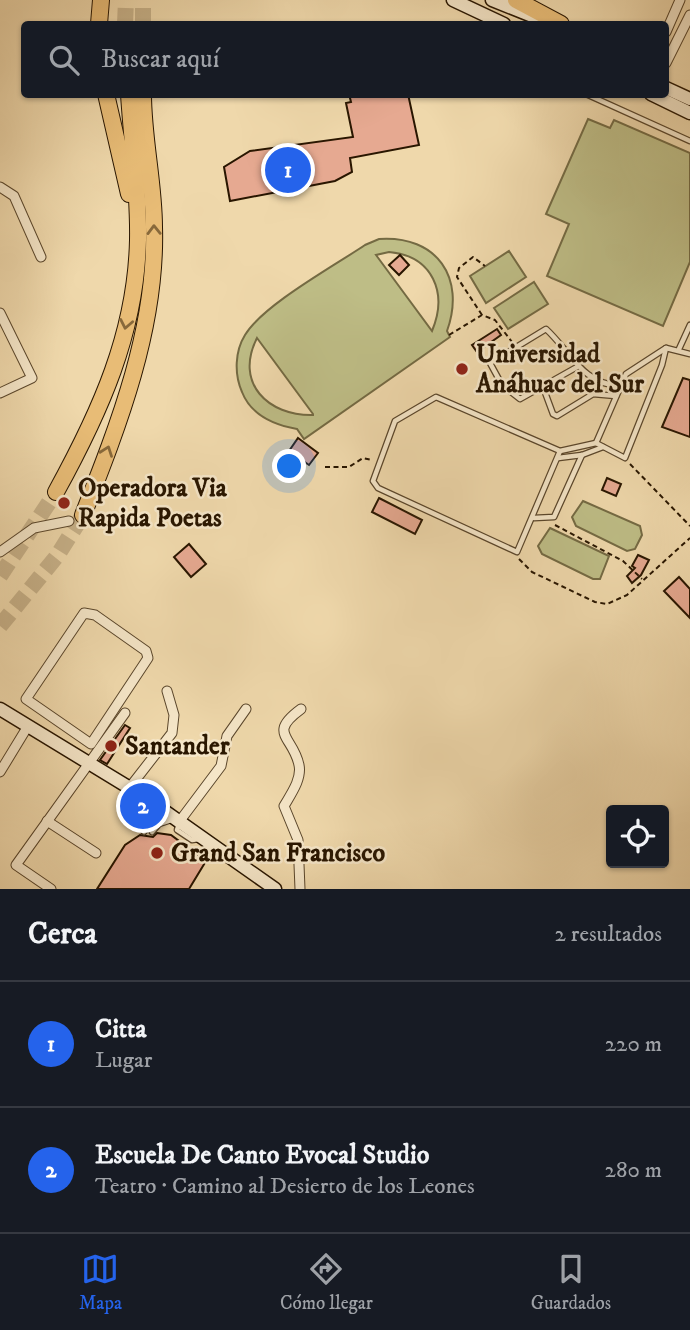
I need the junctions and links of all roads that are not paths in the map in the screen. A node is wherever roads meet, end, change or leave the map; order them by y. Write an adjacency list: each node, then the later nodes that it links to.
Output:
1 (101, 0): 7 (highway)
2 (453, 0): 8 (main road)
3 (492, 0): 9 (main road)
4 (516, 0): 10 (highway)
5 (680, 0): 11 (street)
6 (690, 15): 12 (street)
7 (99, 21)
8 (498, 21)
9 (548, 21)
10 (556, 21)
11 (669, 25)
12 (669, 57)
13 (669, 89): 19 (main road)
14 (107, 98): 23 (highway)
15 (129, 98): 23 (highway)
16 (143, 98): 41 (highway, one-way to 16)
17 (595, 98): 21 (lane)
18 (658, 98): 20 (main road)
19 (690, 99)
20 (690, 113)
21 (690, 141)
22 (0, 187): 24 (street)
23 (137, 208): 40 (highway, one-way to 40)
24 (41, 257)
25 (0, 313): 33 (street)
26 (690, 325): 28 (lane)
27 (666, 348): 28 (lane); 31 (lane); 36 (lane)
28 (679, 349): 29 (lane)
29 (690, 354)
30 (577, 367): 31 (lane); 32 (lane); 32 (lane)
31 (620, 386): 34 (lane)
32 (543, 387): 34 (lane)
33 (0, 393)
34 (616, 396): 35 (lane)
35 (596, 443): 36 (lane); 37 (lane)
36 (606, 448): 38 (lane)
37 (560, 451): 39 (lane); 42 (lane)
38 (582, 455): 39 (lane); 42 (lane)
39 (558, 458): 42 (lane)
40 (56, 492)
41 (76, 518): 43 (street)
42 (534, 518)
43 (0, 552)
44 (167, 691): 53 (street)
45 (0, 709): 50 (main road)
46 (246, 709): 56 (street)
47 (301, 709): 63 (street)
48 (125, 713): 51 (street)
49 (47, 715): 49 (street); 50 (street)
50 (32, 729): 51 (main road); 52 (street)
51 (87, 763): 53 (main road); 55 (street)
52 (0, 772)
53 (130, 787): 54 (main road)
54 (159, 807): 56 (main road); 57 (lane); 58 (lane)
55 (47, 821): 60 (street); 61 (street)
56 (177, 821): 57 (lane); 62 (main road)
57 (159, 824): 59 (lane)
58 (144, 832)
59 (152, 832)
60 (96, 853)
61 (51, 889)
62 (275, 889)
63 (300, 889)

